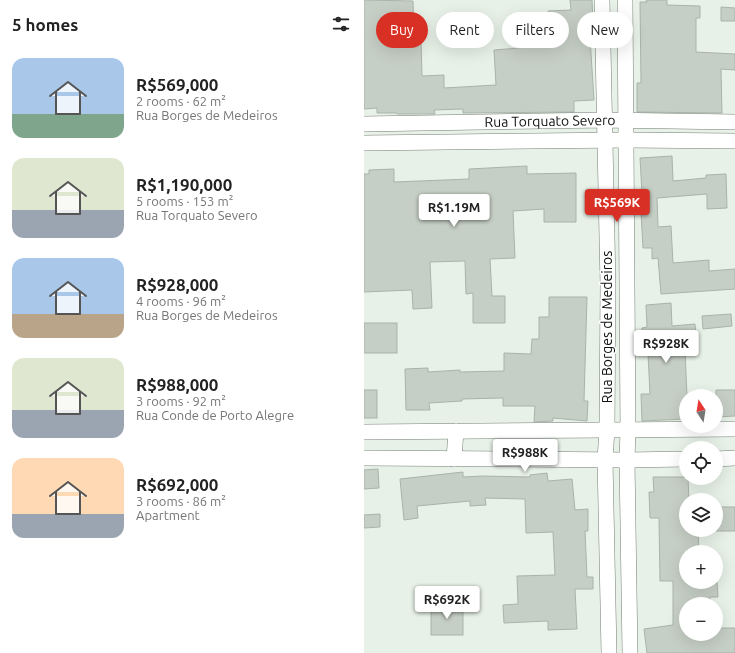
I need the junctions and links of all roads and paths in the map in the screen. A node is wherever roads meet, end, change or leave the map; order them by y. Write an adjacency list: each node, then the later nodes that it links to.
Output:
1 (602, 0): 3 (street, Rua Borges de Medeiros)
2 (625, 0): 4 (street, Rua Borges de Medeiros)
3 (604, 120): 4 (street, Rua Torquato Severo); 7 (street, Rua Torquato Severo); 10 (street, Rua Borges de Medeiros)
4 (627, 121): 5 (street, Rua Torquato Severo); 9 (street, Rua Borges de Medeiros)
5 (710, 122): 6 (street, Rua Torquato Severo); 11 (street)
6 (735, 122)
7 (434, 123): 8 (street, Rua Torquato Severo); 13 (street)
8 (364, 124)
9 (627, 140): 10 (street, Rua Torquato Severo); 11 (street, Rua Torquato Severo); 15 (street, Rua Borges de Medeiros)
10 (605, 141): 13 (street, Rua Torquato Severo); 16 (street, Rua Borges de Medeiros)
11 (710, 141): 12 (street, Rua Torquato Severo)
12 (735, 141)
13 (435, 142): 14 (street, Rua Torquato Severo)
14 (364, 143)
15 (627, 209): 16 (street); 18 (street, Rua Borges de Medeiros)
16 (606, 210): 17 (street, Rua Borges de Medeiros)
17 (608, 285): 18 (street); 20 (street, Rua Borges de Medeiros)
18 (628, 285): 21 (street, Rua Borges de Medeiros)
19 (735, 429): 21 (street)
20 (606, 430): 21 (street); 22 (street); 27 (street, Rua Borges de Medeiros)
21 (628, 430): 30 (street, Rua Borges de Medeiros)
22 (456, 431): 23 (street); 26 (street)
23 (364, 432)
24 (364, 458): 26 (street)
25 (735, 458): 29 (street)
26 (454, 459): 27 (street)
27 (605, 459): 30 (street); 31 (street, Rua Borges de Medeiros)
28 (679, 459): 30 (street)
29 (723, 459)
30 (627, 460): 32 (street, Rua Borges de Medeiros)
31 (608, 614): 32 (street); 33 (street, Rua Borges de Medeiros)
32 (629, 615): 34 (street, Rua Borges de Medeiros)
33 (609, 653)
34 (630, 653)

